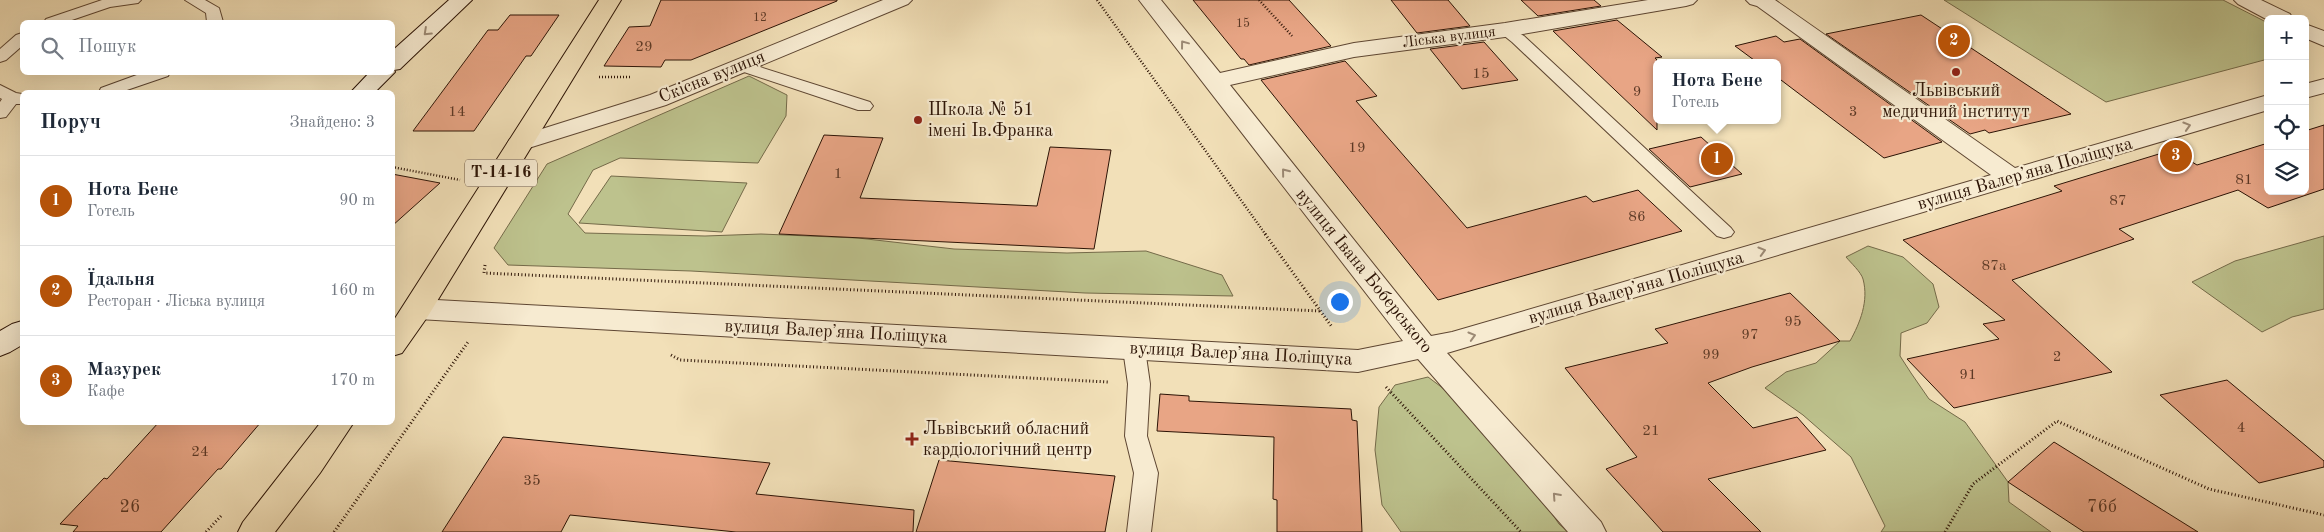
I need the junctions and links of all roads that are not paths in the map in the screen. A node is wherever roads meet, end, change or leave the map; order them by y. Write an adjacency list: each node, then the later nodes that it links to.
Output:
1 (133, 0): 11 (lane)
2 (194, 0): 12 (lane)
3 (461, 0): 18 (street, one-way to 18)
4 (610, 0): 31 (main road, Т-14-16)
5 (901, 0): 19 (street, Скісна вулиця)
6 (1150, 0): 22 (street, вулиця Івана Боберського, one-way to 6)
7 (1686, 0): 13 (street, Ліська вулиця)
8 (2245, 0): 10 (street)
9 (1765, 1): 32 (street)
10 (2274, 15)
11 (58, 20)
12 (215, 20)
13 (1505, 30): 22 (street, Ліська вулиця); 33 (lane)
14 (2309, 32): 15 (street)
15 (2324, 39)
16 (20, 40): 17 (lane)
17 (0, 57)
18 (395, 61)
19 (740, 66): 29 (lane); 31 (street, Скісна вулиця)
20 (154, 75): 24 (lane)
21 (381, 75): 25 (street)
22 (1213, 82): 38 (street, вулиця Івана Боберського, one-way to 22)
23 (2324, 86): 26 (street)
24 (112, 90)
25 (364, 90)
26 (2309, 90)
27 (11, 95): 30 (lane)
28 (2264, 103): 32 (street, вулиця Валерʼяна Поліщука, one-way to 28)
29 (864, 106)
30 (0, 113)
31 (519, 144): 34 (main road, Т-14-16)
32 (2012, 178): 38 (street, вулиця Валерʼяна Поліщука, one-way to 32)
33 (1724, 232)
34 (418, 309): 36 (main road, Т-14-16); 39 (street, вулиця Валерʼяна Поліщука)
35 (20, 332): 37 (street)
36 (395, 342)
37 (0, 345)
38 (1424, 347): 39 (street, вулиця Валерʼяна Поліщука); 43 (street, вулиця Івана Боберського, one-way to 38)
39 (1134, 350): 42 (lane)
40 (337, 425): 41 (main road)
41 (255, 532)
42 (1139, 532)
43 (1589, 532)

